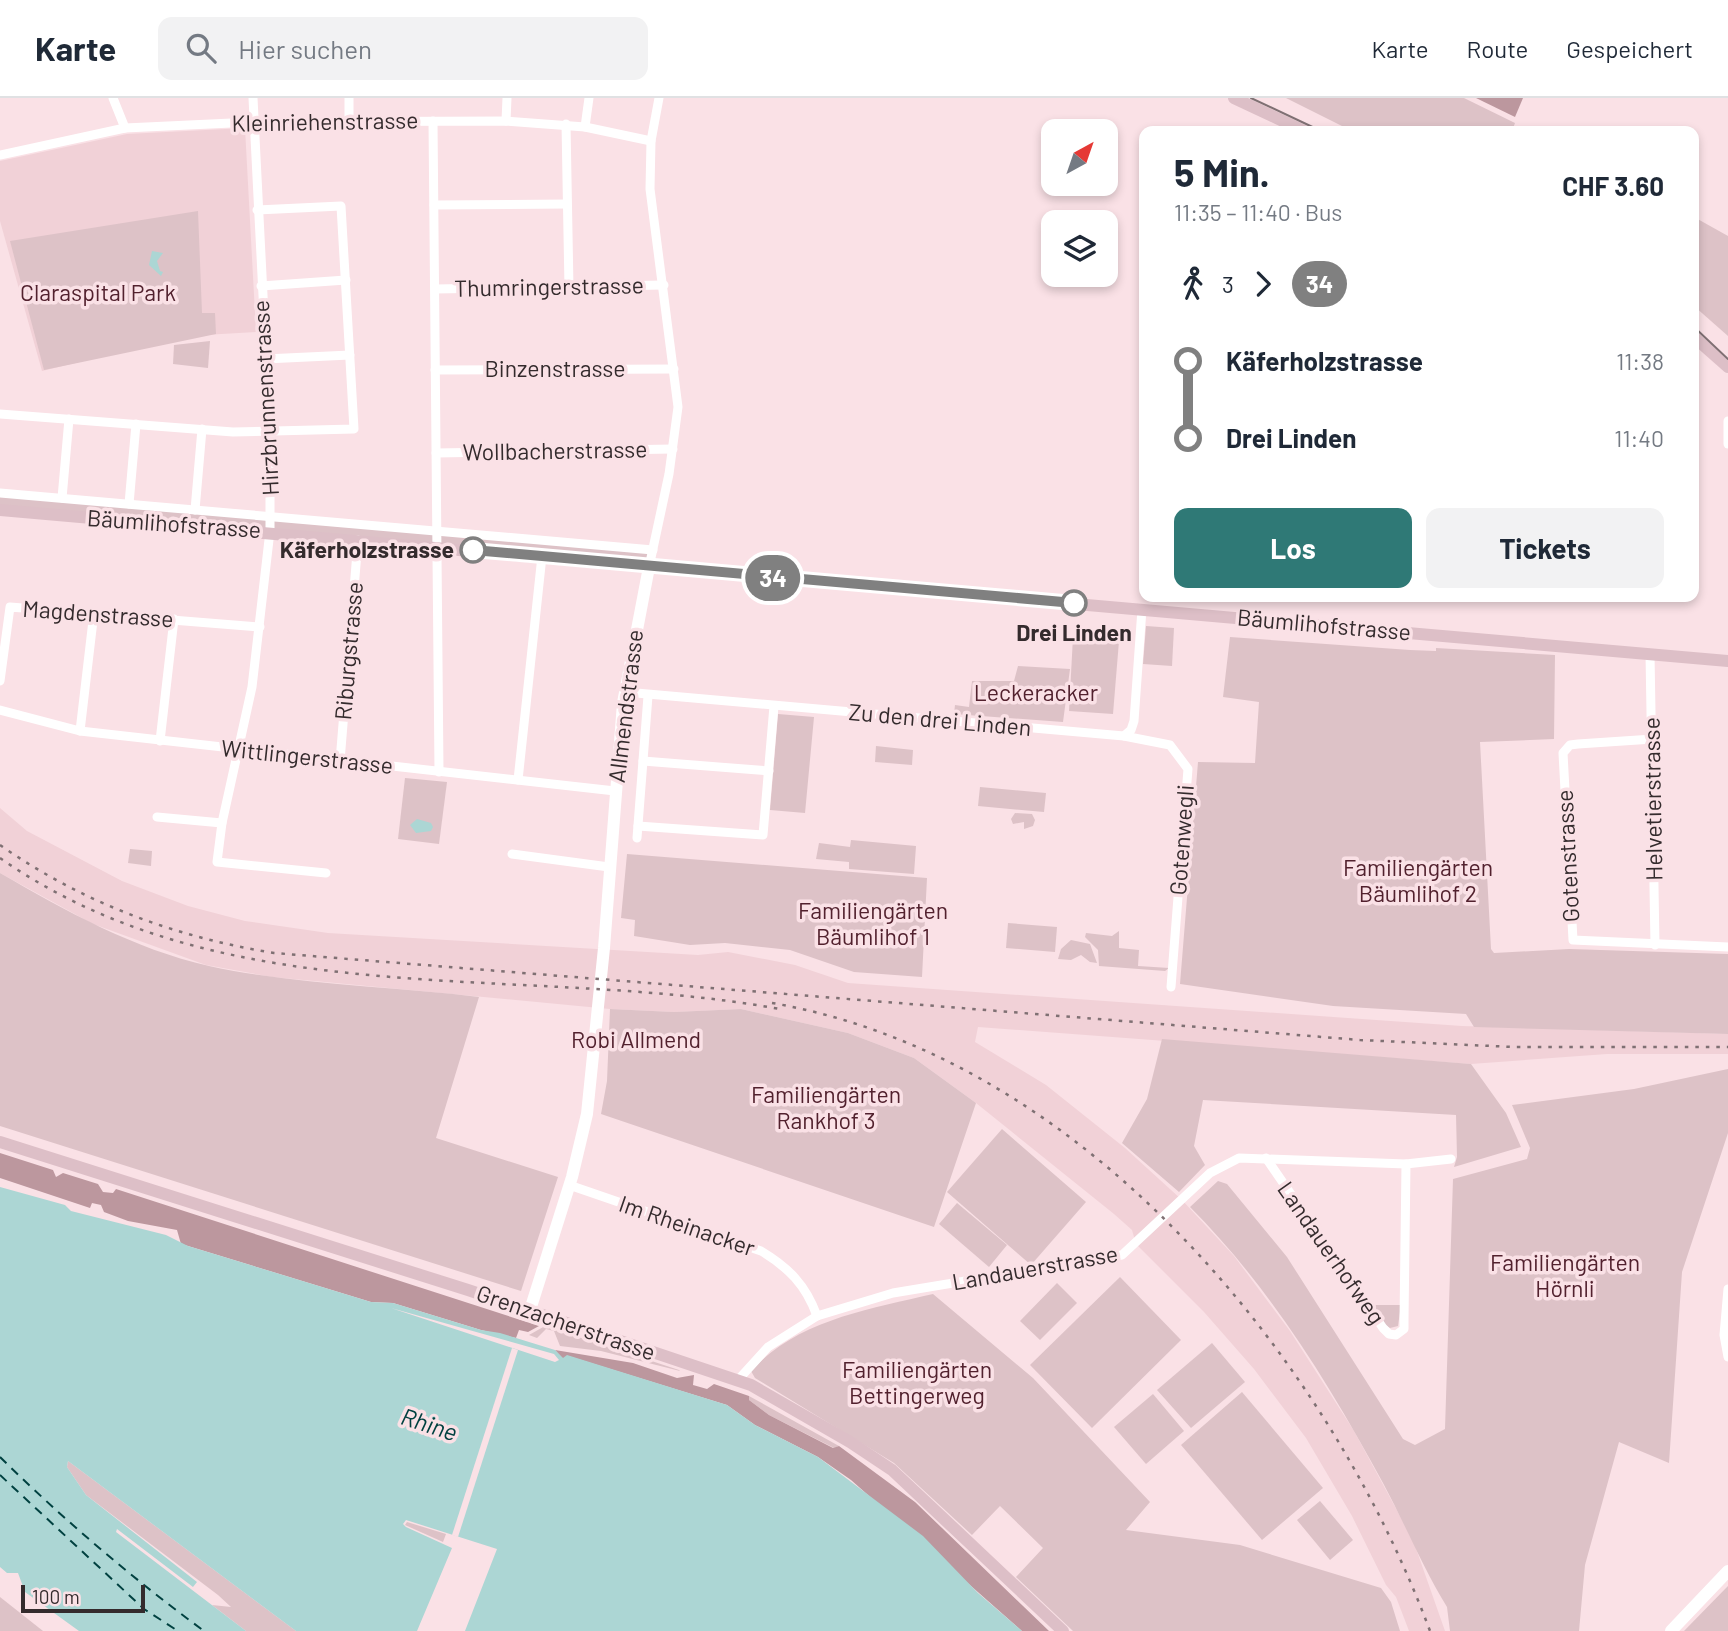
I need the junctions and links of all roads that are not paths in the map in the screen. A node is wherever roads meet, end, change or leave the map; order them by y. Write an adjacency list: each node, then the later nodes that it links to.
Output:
1 (113, 98): 15 (street)
2 (253, 98): 10 (street, Hirzbrunnenstrasse)
3 (349, 98): 11 (street)
4 (506, 98): 9 (street)
5 (589, 98): 14 (street)
6 (659, 98): 16 (street, Allmendstrasse)
7 (1234, 98): 13 (main road)
8 (433, 121): 9 (street, Kleinriehenstrasse); 11 (street, Kleinriehenstrasse); 19 (street)
9 (506, 121): 12 (street, Kleinriehenstrasse)
10 (253, 122): 11 (street, Kleinriehenstrasse); 15 (street, Kleinriehenstrasse); 20 (street, Hirzbrunnenstrasse)
11 (349, 122)
12 (566, 124): 14 (street, Kleinriehenstrasse); 18 (street)
13 (1293, 126)
14 (585, 127): 16 (street, Kleinriehenstrasse)
15 (125, 128): 17 (street, Kleinriehenstrasse)
16 (650, 141): 22 (street, Allmendstrasse)
17 (0, 155)
18 (567, 204): 19 (street); 24 (street)
19 (434, 205): 25 (street)
20 (257, 210): 21 (street); 23 (street, Hirzbrunnenstrasse)
21 (346, 280): 23 (street); 27 (street)
22 (664, 285): 24 (street, Thumringerstrasse); 30 (street, Allmendstrasse)
23 (261, 286): 28 (street, Hirzbrunnenstrasse)
24 (569, 288): 25 (street, Thumringerstrasse)
25 (435, 289): 31 (street)
26 (1699, 342): 29 (main road)
27 (350, 355): 28 (street); 37 (street)
28 (265, 359): 37 (street, Hirzbrunnenstrasse)
29 (1728, 368)
30 (674, 369): 31 (street, Binzenstrasse); 39 (street, Allmendstrasse)
31 (435, 370): 40 (street)
32 (0, 414): 33 (street)
33 (69, 419): 35 (street); 42 (street)
34 (1728, 421): 38 (street)
35 (136, 424): 36 (street); 43 (street)
36 (202, 429): 37 (street); 45 (street)
37 (270, 433): 46 (street, Hirzbrunnenstrasse)
38 (1728, 444)
39 (673, 449): 40 (street, Wollbacherstrasse); 51 (street, Allmendstrasse)
40 (436, 453): 48 (street)
41 (0, 493): 42 (street, Bäumlihofstrasse)
42 (62, 498): 43 (street, Bäumlihofstrasse)
43 (128, 504): 45 (street, Bäumlihofstrasse)
44 (0, 510): 47 (main road, Bäumlihofstrasse)
45 (195, 510): 46 (street, Bäumlihofstrasse)
46 (271, 516): 47 (street, Hirzbrunnenstrasse); 48 (street, Bäumlihofstrasse)
47 (270, 531): 49 (main road, Bäumlihofstrasse); 57 (street, Hirzbrunnenstrasse)
48 (436, 531): 50 (street); 51 (street, Bäumlihofstrasse)
49 (358, 540): 50 (main road, Bäumlihofstrasse); 70 (street, Riburgstrasse)
50 (436, 547): 52 (main road, Bäumlihofstrasse); 73 (street)
51 (653, 550): 53 (street, Allmendstrasse)
52 (542, 556): 53 (main road, Bäumlihofstrasse); 74 (street)
53 (649, 567): 54 (main road, Bäumlihofstrasse); 61 (street, Allmendstrasse)
54 (1142, 609): 58 (main road, Bäumlihofstrasse); 66 (street)
55 (94, 612): 56 (street, Magdenstrasse); 60 (street, Magdenstrasse); 65 (street)
56 (174, 620): 57 (street, Magdenstrasse); 68 (street)
57 (260, 627): 69 (street, Hirzbrunnenstrasse)
58 (1650, 654): 59 (main road, Bäumlihofstrasse); 67 (street, Helvetierstrasse)
59 (1728, 661)
60 (0, 681)
61 (625, 692): 62 (street, Zu den drei Linden); 75 (street, Allmendstrasse)
62 (648, 696): 63 (street, Zu den drei Linden); 71 (street, Allmendstrasse)
63 (774, 706): 66 (street, Zu den drei Linden); 72 (street)
64 (0, 710): 65 (street, Wittlingerstrasse)
65 (80, 730): 68 (street, Wittlingerstrasse)
66 (1124, 736): 85 (street, Gotenwegli)
67 (1653, 739): 83 (street, Helvetierstrasse); 83 (street, Gotenstrasse)
68 (160, 741): 69 (street, Wittlingerstrasse)
69 (240, 750): 70 (street, Wittlingerstrasse); 77 (street, Hirzbrunnenstrasse)
70 (340, 761): 73 (street, Wittlingerstrasse)
71 (643, 761): 72 (street); 78 (street, Allmendstrasse)
72 (769, 771): 78 (street)
73 (439, 772): 74 (street, Wittlingerstrasse)
74 (518, 780): 75 (street, Wittlingerstrasse)
75 (615, 790): 81 (street, Allmendstrasse)
76 (157, 817): 77 (street)
77 (222, 822): 82 (street, Hirzbrunnenstrasse)
78 (638, 826): 79 (street, Allmendstrasse)
79 (637, 838)
80 (512, 854): 81 (street)
81 (609, 867): 90 (street, Allmendstrasse)
82 (326, 873)
83 (1655, 945): 84 (street, Gotenstrasse)
84 (1728, 947)
85 (1171, 987)
86 (0, 1142): 92 (main road, Grenzacherstrasse)
87 (1266, 1158): 89 (street, Landauerstrasse); 89 (street, Landauerhofweg); 93 (street, Landauerstrasse)
88 (1451, 1159): 89 (street, Landauerstrasse)
89 (1406, 1164)
90 (569, 1185): 92 (street, Allmendstrasse); 93 (street, Im Rheinacker)
91 (1728, 1289): 94 (street)
92 (530, 1310): 95 (main road, Grenzacherstrasse)
93 (817, 1316): 95 (street, Landauerstrasse)
94 (1728, 1357)
95 (738, 1380): 97 (main road, Grenzacherstrasse)
96 (1728, 1571): 98 (street)
97 (1063, 1631)
98 (1671, 1631)

